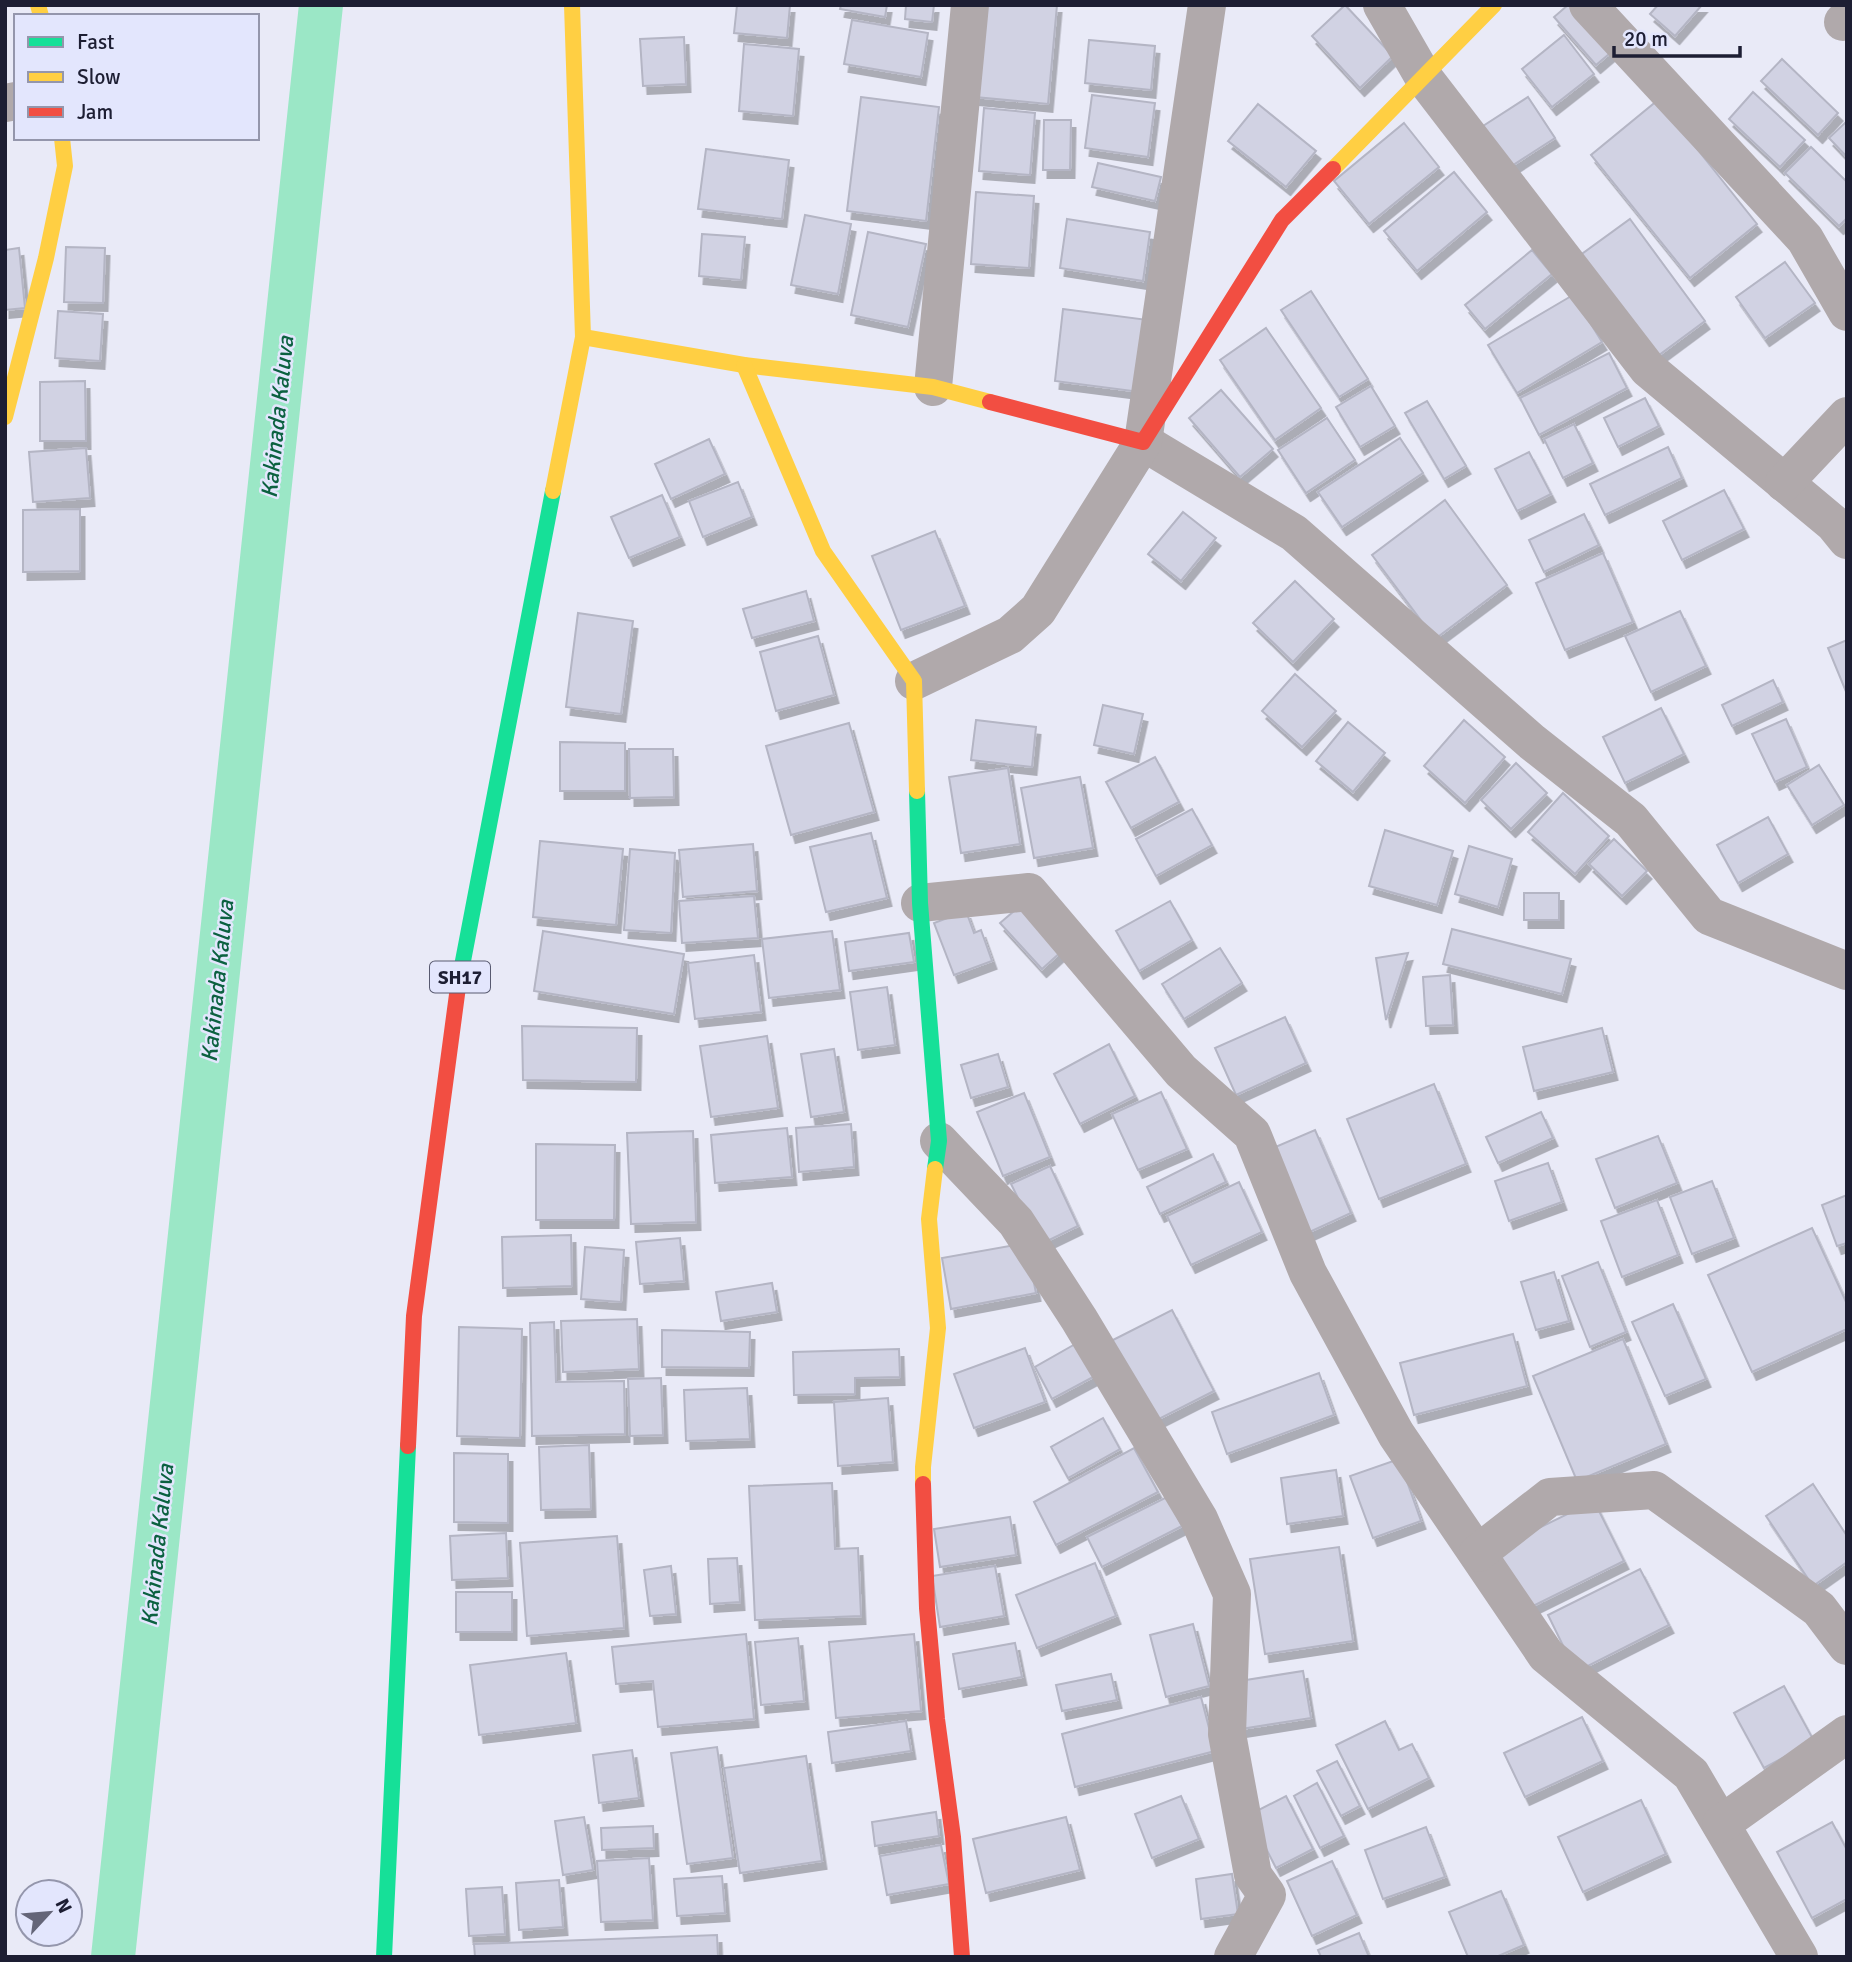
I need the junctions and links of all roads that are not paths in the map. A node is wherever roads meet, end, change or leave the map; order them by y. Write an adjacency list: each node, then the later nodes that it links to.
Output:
1 (572, 5): 10 (main road, SH17)
2 (970, 5): 12 (street)
3 (1207, 5): 15 (street)
4 (1382, 5): 7 (street)
5 (1494, 5): 7 (main road)
6 (1588, 5): 9 (street)
7 (1424, 78): 15 (main road); 16 (street)
8 (62, 140): 14 (main road)
9 (1847, 312)
10 (583, 337): 11 (main road); 26 (main road, SH17)
11 (744, 365): 12 (main road); 18 (main road)
12 (933, 387): 15 (main road)
13 (1847, 416): 16 (street)
14 (5, 417)
15 (1143, 442): 18 (street); 20 (street)
16 (1784, 483): 17 (street)
17 (1847, 540)
18 (914, 681): 19 (main road)
19 (920, 903): 21 (main road); 22 (street)
20 (1847, 971)
21 (939, 1142): 27 (main road); 28 (street)
22 (1478, 1553): 23 (street); 25 (street)
23 (1847, 1646)
24 (1847, 1734): 25 (street)
25 (1721, 1824): 29 (street)
26 (384, 1957)
27 (962, 1957)
28 (1233, 1957)
29 (1799, 1957)

